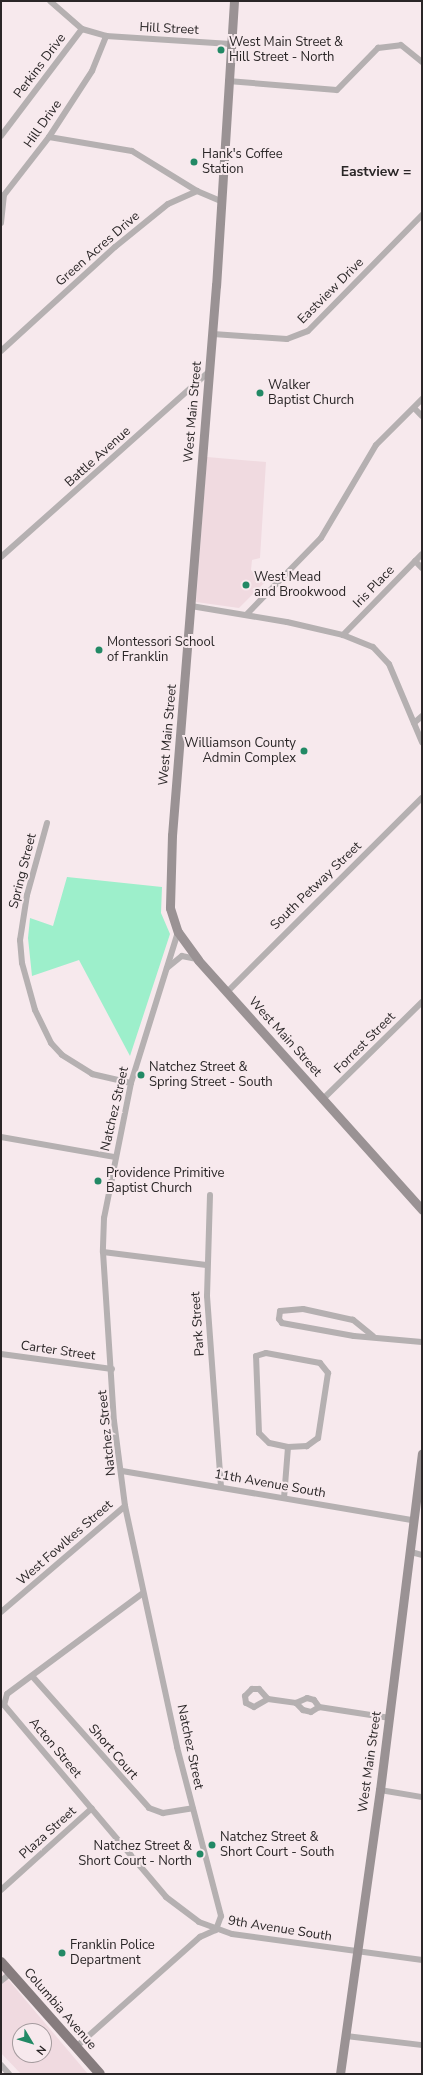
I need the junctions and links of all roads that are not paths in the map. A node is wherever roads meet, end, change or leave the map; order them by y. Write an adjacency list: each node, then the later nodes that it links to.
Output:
1 (50, 1): 3 (street)
2 (234, 1): 5 (main road, West Main Street)
3 (82, 29): 4 (street, Hill Street); 8 (street, Perkins Drive)
4 (106, 36): 5 (street, Hill Street); 9 (street, Hill Drive)
5 (231, 44): 7 (main road, West Main Street)
6 (422, 62): 7 (street)
7 (228, 81): 11 (main road, West Main Street)
8 (1, 136)
9 (49, 137): 10 (street); 13 (street, Hill Drive)
10 (197, 191): 11 (street); 15 (street, Green Acres Drive)
11 (220, 202): 14 (main road, West Main Street)
12 (422, 215): 14 (street, Eastview Drive)
13 (1, 223)
14 (213, 334): 16 (main road, West Main Street)
15 (1, 351)
16 (209, 372): 21 (street, Battle Avenue); 24 (main road, West Main Street)
17 (422, 400): 18 (street)
18 (414, 408): 19 (street); 25 (street)
19 (422, 416)
20 (422, 554): 22 (street, Iris Place)
21 (1, 557)
22 (415, 561): 23 (street); 26 (street, Iris Place)
23 (422, 568)
24 (191, 606): 25 (street); 32 (main road, West Main Street)
25 (247, 614): 26 (street)
26 (343, 635): 28 (street)
27 (422, 716): 28 (street)
28 (414, 724): 29 (street)
29 (422, 742)
30 (422, 798): 35 (street, South Petway Street)
31 (47, 823): 37 (street, Spring Street)
32 (178, 932): 33 (main road, West Main Street); 34 (street, Natchez Street)
33 (198, 960): 34 (street); 35 (main road, West Main Street)
34 (162, 974): 37 (street, Natchez Street)
35 (226, 992): 38 (main road, West Main Street)
36 (422, 1002): 38 (street, Forrest Street)
37 (131, 1083): 40 (street, Natchez Street)
38 (323, 1099): 42 (main road, West Main Street)
39 (1, 1137): 40 (street)
40 (115, 1157): 43 (street, Natchez Street)
41 (210, 1195): 44 (street, Park Street)
42 (422, 1210)
43 (103, 1252): 44 (street); 48 (street, Natchez Street)
44 (206, 1265): 52 (street, Park Street)
45 (374, 1336): 45 (street); 46 (street)
46 (422, 1342)
47 (1, 1354): 48 (street, Carter Street)
48 (112, 1369): 51 (street, Natchez Street)
49 (288, 1448): 49 (street); 53 (street)
50 (422, 1454): 55 (main road, West Main Street)
51 (122, 1471): 52 (street, 11th Avenue South); 54 (street, Natchez Street)
52 (221, 1486): 53 (street, 11th Avenue South)
53 (284, 1498): 55 (street, 11th Avenue South)
54 (125, 1506): 58 (street, Natchez Street); 59 (street, West Fowlkes Street)
55 (413, 1520): 56 (main road, West Main Street)
56 (411, 1552): 57 (street); 64 (main road, West Main Street)
57 (422, 1555)
58 (143, 1593): 60 (street, Acton Street); 68 (street, Natchez Street)
59 (1, 1612)
60 (32, 1676): 67 (street, Acton Street); 68 (street, Short Court)
61 (268, 1699): 62 (street)
62 (296, 1703): 63 (street); 63 (street)
63 (319, 1707): 64 (street)
64 (390, 1718): 65 (main road, West Main Street)
65 (380, 1790): 66 (street); 71 (main road, West Main Street)
66 (422, 1797)
67 (92, 1808): 69 (street, Plaza Street); 70 (street, Acton Street)
68 (192, 1808): 70 (street, Natchez Street)
69 (1, 1890)
70 (216, 1930): 71 (street, 9th Avenue South); 78 (street, 9th Avenue South)
71 (356, 1952): 72 (street, 9th Avenue South); 76 (main road, West Main Street)
72 (422, 1960)
73 (1, 1962): 74 (main road, Columbia Avenue)
74 (11, 1973): 75 (street); 78 (main road, Columbia Avenue)
75 (1, 1981)
76 (346, 2036): 77 (street); 82 (main road, West Main Street)
77 (422, 2045)
78 (76, 2046): 81 (main road, Columbia Avenue)
79 (1, 2065): 80 (street)
80 (9, 2074)
81 (100, 2074)
82 (340, 2074)

